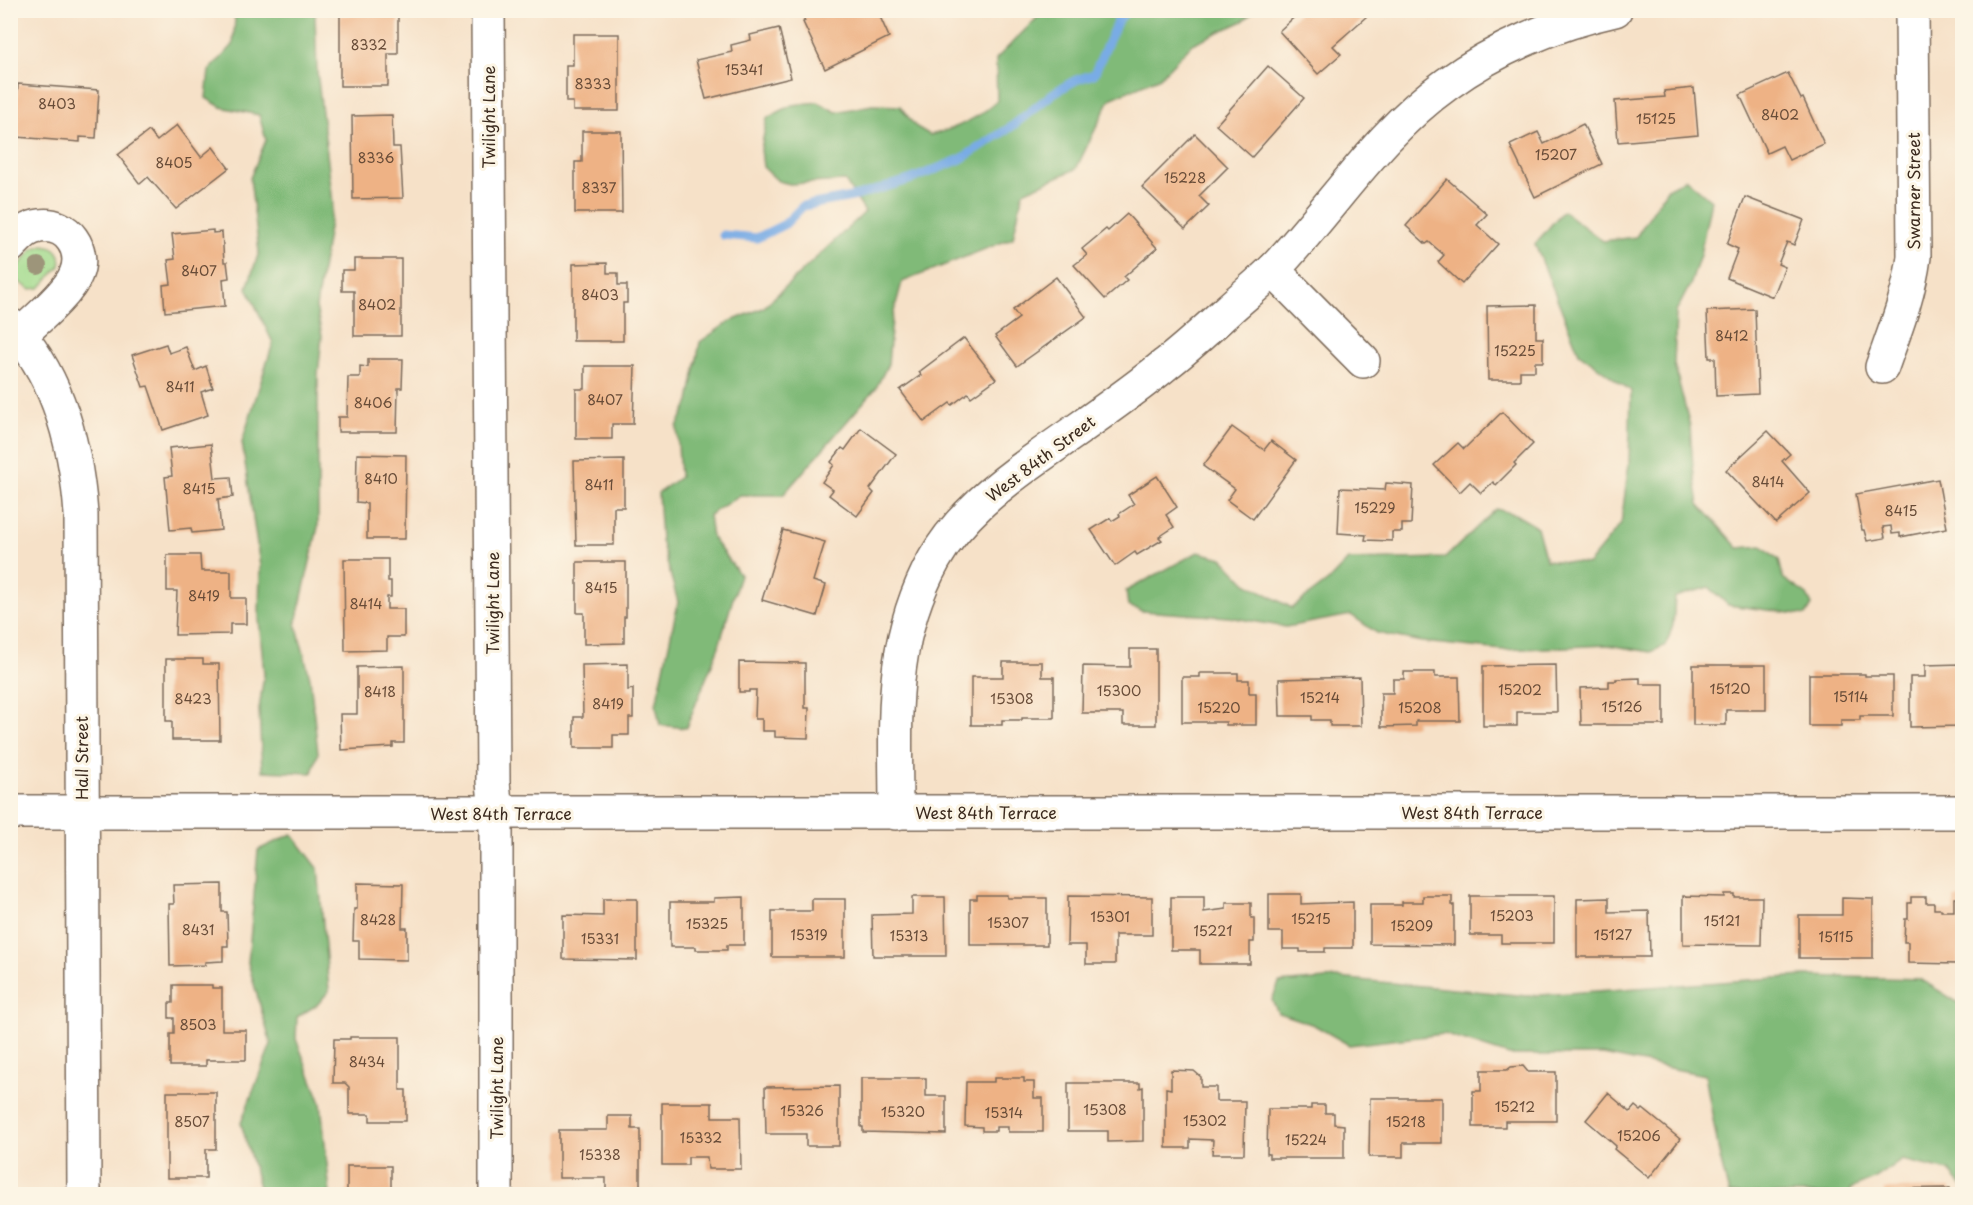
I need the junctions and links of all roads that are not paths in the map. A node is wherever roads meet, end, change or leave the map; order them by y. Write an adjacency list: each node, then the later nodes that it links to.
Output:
1 (488, 10): 12 (street, Twilight Lane)
2 (1615, 10): 5 (street, West 84th Street)
3 (1912, 10): 8 (street, Swarner Street)
4 (10, 246): 6 (street, Hall Street)
5 (1273, 270): 7 (street); 13 (street, West 84th Street)
6 (15, 330): 10 (street, Hall Street)
7 (1364, 361)
8 (1882, 367)
9 (10, 812): 10 (street, West 84th Terrace)
10 (81, 812): 12 (street, West 84th Terrace); 14 (street, Hall Street)
11 (1962, 812): 13 (street, West 84th Terrace)
12 (496, 813): 13 (street, West 84th Terrace); 15 (street, Twilight Lane)
13 (896, 813)
14 (84, 1194)
15 (496, 1194)

